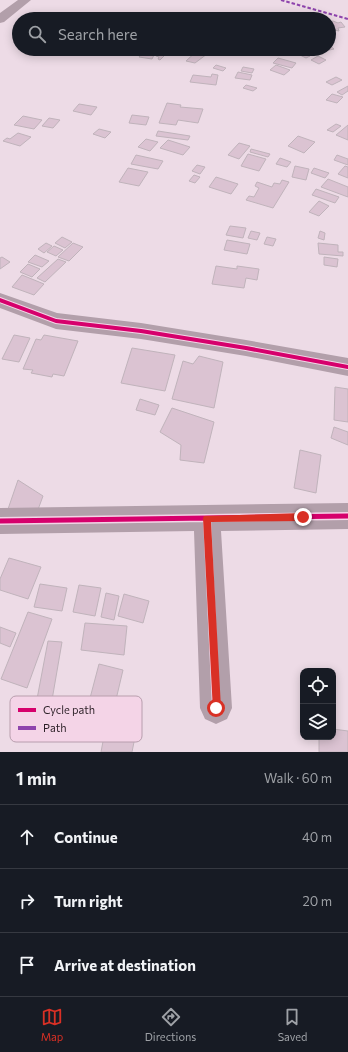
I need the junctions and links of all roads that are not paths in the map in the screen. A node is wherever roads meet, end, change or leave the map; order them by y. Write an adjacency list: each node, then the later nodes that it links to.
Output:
1 (25, 0): 3 (street)
2 (0, 8): 3 (street)
3 (13, 9): 4 (street)
4 (0, 19)
5 (0, 300): 6 (street)
6 (348, 367)
7 (348, 516): 8 (street)
8 (207, 518): 9 (street); 10 (street)
9 (0, 521)
10 (216, 708)

